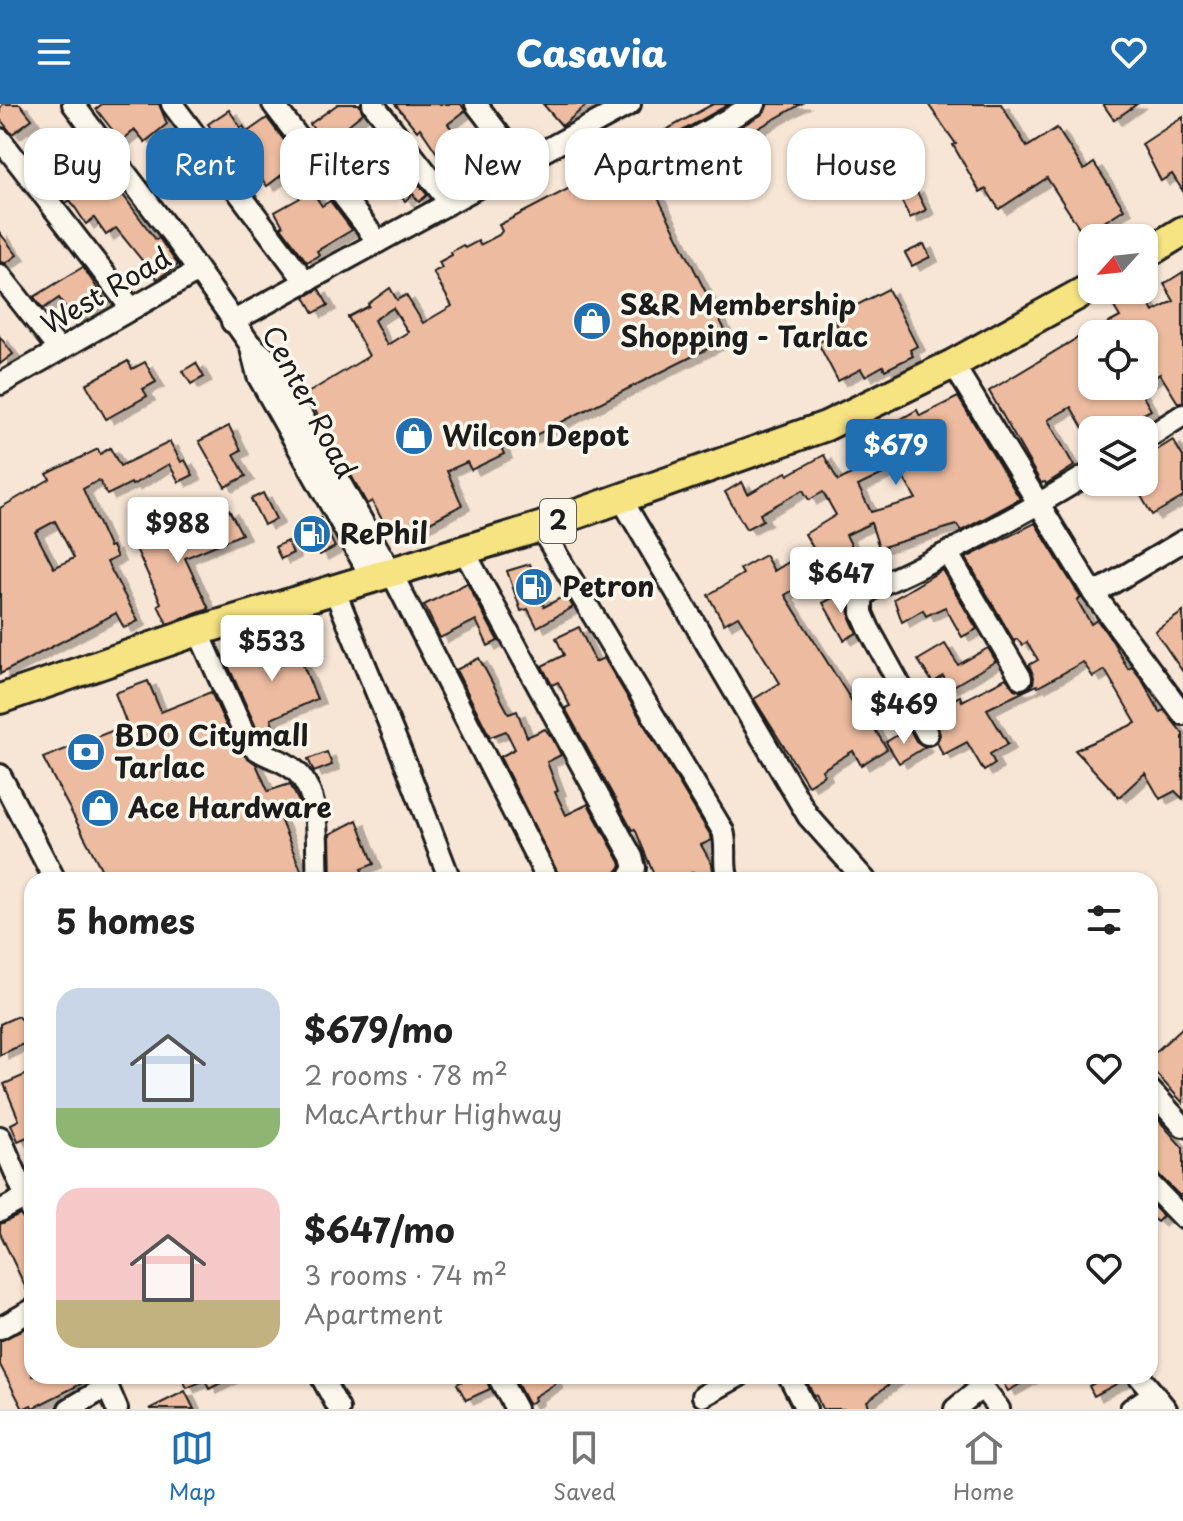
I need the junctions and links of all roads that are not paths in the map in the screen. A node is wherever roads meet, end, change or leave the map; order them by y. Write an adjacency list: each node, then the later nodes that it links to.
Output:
1 (73, 104): 18 (street, Center Road)
2 (172, 104): 20 (street)
3 (273, 104): 16 (street)
4 (373, 104): 14 (street)
5 (476, 104): 9 (street)
6 (630, 104): 8 (street)
7 (755, 104): 10 (street)
8 (606, 110): 12 (street)
9 (494, 128)
10 (713, 128)
11 (0, 139): 22 (street)
12 (549, 146)
13 (453, 200): 14 (street)
14 (449, 202): 16 (street)
15 (1183, 231): 17 (highway)
16 (378, 242): 20 (street)
17 (1158, 246)
18 (198, 271): 22 (street, West Road); 23 (street, Center Road)
19 (0, 275): 24 (street)
20 (305, 281): 23 (street)
21 (1078, 295): 25 (highway, 2)
22 (131, 308): 24 (street, West Road)
23 (232, 322): 36 (street, Center Road)
24 (59, 350): 26 (street, West Road)
25 (953, 364): 30 (highway, 2); 31 (street)
26 (0, 384)
27 (1183, 415): 28 (street)
28 (1158, 431)
29 (1078, 481): 31 (street)
30 (622, 500): 32 (highway, 2); 51 (street)
31 (1040, 504): 35 (street); 38 (street)
32 (540, 527): 34 (highway, 2); 50 (street)
33 (1183, 541): 38 (street)
34 (464, 551): 36 (highway, 2); 49 (street)
35 (948, 554): 40 (street); 43 (street)
36 (382, 575): 37 (highway, 2); 48 (street, Center Road)
37 (334, 589): 39 (highway, 2); 47 (street)
38 (1094, 594): 42 (street)
39 (198, 631): 41 (highway, 2); 46 (street)
40 (1021, 678)
41 (0, 699)
42 (1183, 714)
43 (927, 734)
44 (0, 775): 45 (street)
45 (51, 872)
46 (318, 872)
47 (447, 872)
48 (544, 872)
49 (633, 872)
50 (725, 872)
51 (858, 872)
52 (1158, 1099): 53 (street)
53 (1183, 1126)
54 (0, 1137): 55 (street)
55 (24, 1192)
56 (1158, 1192): 59 (street)
57 (24, 1205): 58 (street)
58 (0, 1211)
59 (1183, 1218)
60 (24, 1314): 61 (street)
61 (0, 1328)
62 (102, 1384): 73 (street)
63 (107, 1384): 74 (street)
64 (325, 1384): 75 (street)
65 (502, 1384): 76 (street)
66 (725, 1384): 71 (street)
67 (793, 1384): 77 (street)
68 (976, 1384): 78 (street)
69 (982, 1384): 79 (street)
70 (1146, 1384): 72 (street)
71 (703, 1396)
72 (1160, 1401): 80 (street)
73 (69, 1409)
74 (117, 1409)
75 (339, 1409)
76 (516, 1409)
77 (806, 1409)
78 (955, 1409)
79 (999, 1409)
80 (1131, 1409)

